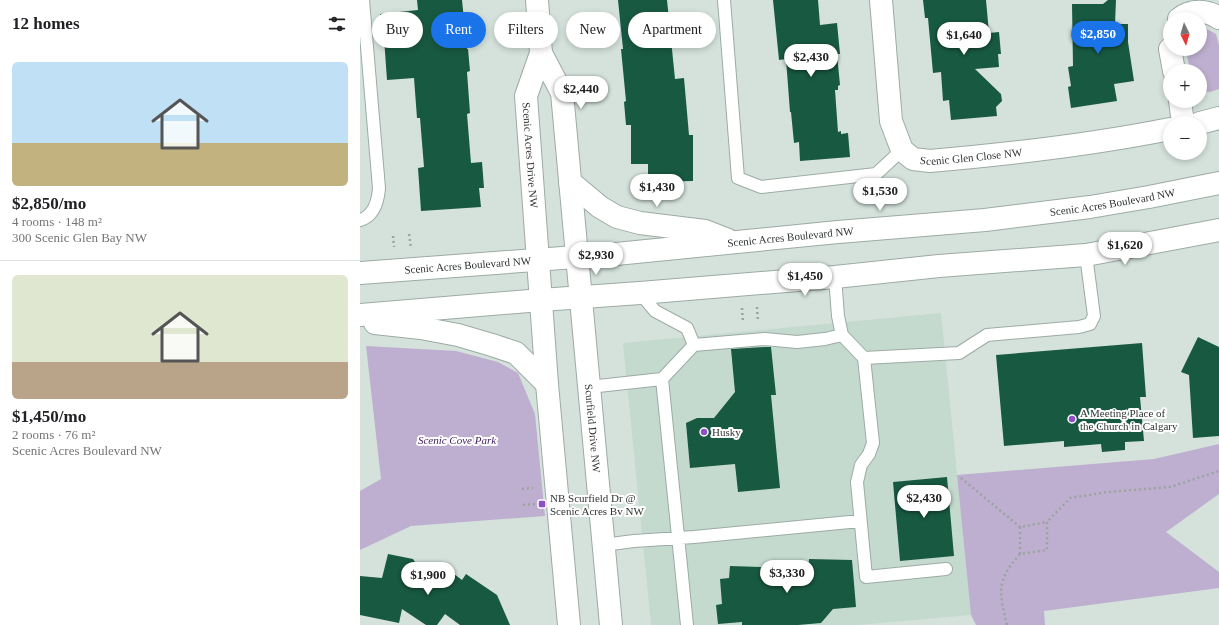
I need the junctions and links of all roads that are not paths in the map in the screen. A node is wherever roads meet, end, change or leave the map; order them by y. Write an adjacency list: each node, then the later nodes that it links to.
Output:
1 (362, 0): 16 (lane)
2 (537, 0): 9 (street, Scenic Acres Drive NW)
3 (724, 0): 13 (lane)
4 (881, 0): 13 (street)
5 (1192, 12): 6 (street)
6 (1206, 12)
7 (1207, 12): 8 (street)
8 (1219, 18)
9 (541, 53): 14 (street, Scenic Acres Drive NW); 21 (street, Scenic Acres Drive NW)
10 (1219, 118): 11 (street)
11 (1207, 121)
12 (1163, 130): 13 (street, Scenic Glen Close NW)
13 (902, 150)
14 (570, 182): 18 (street); 20 (street, Scenic Acres Drive NW)
15 (1219, 183): 18 (street, Scenic Acres Boulevard NW)
16 (360, 220)
17 (1219, 230): 19 (street)
18 (735, 242): 20 (street, Scenic Acres Boulevard NW)
19 (1086, 255): 23 (street); 31 (lane)
20 (577, 257): 21 (street, Scenic Acres Boulevard NW); 25 (street, Scurfield Drive NW)
21 (538, 260): 22 (street, Scenic Acres Boulevard NW); 26 (street)
22 (360, 273)
23 (835, 277): 24 (street); 29 (lane)
24 (640, 293): 25 (street); 30 (lane)
25 (581, 298): 26 (street); 34 (street, Scurfield Drive NW)
26 (541, 300): 27 (street); 33 (street)
27 (360, 315)
28 (360, 322): 33 (street)
29 (842, 335): 30 (lane); 31 (lane)
30 (694, 345): 32 (lane)
31 (864, 358): 35 (lane)
32 (662, 379): 34 (lane); 36 (lane)
33 (547, 384): 39 (street)
34 (589, 387): 37 (street, Scurfield Drive NW)
35 (860, 521): 36 (lane); 38 (lane)
36 (678, 538): 37 (lane); 41 (lane)
37 (603, 545): 40 (street, Scurfield Drive NW)
38 (946, 569)
39 (569, 625)
40 (611, 625)
41 (687, 625)

